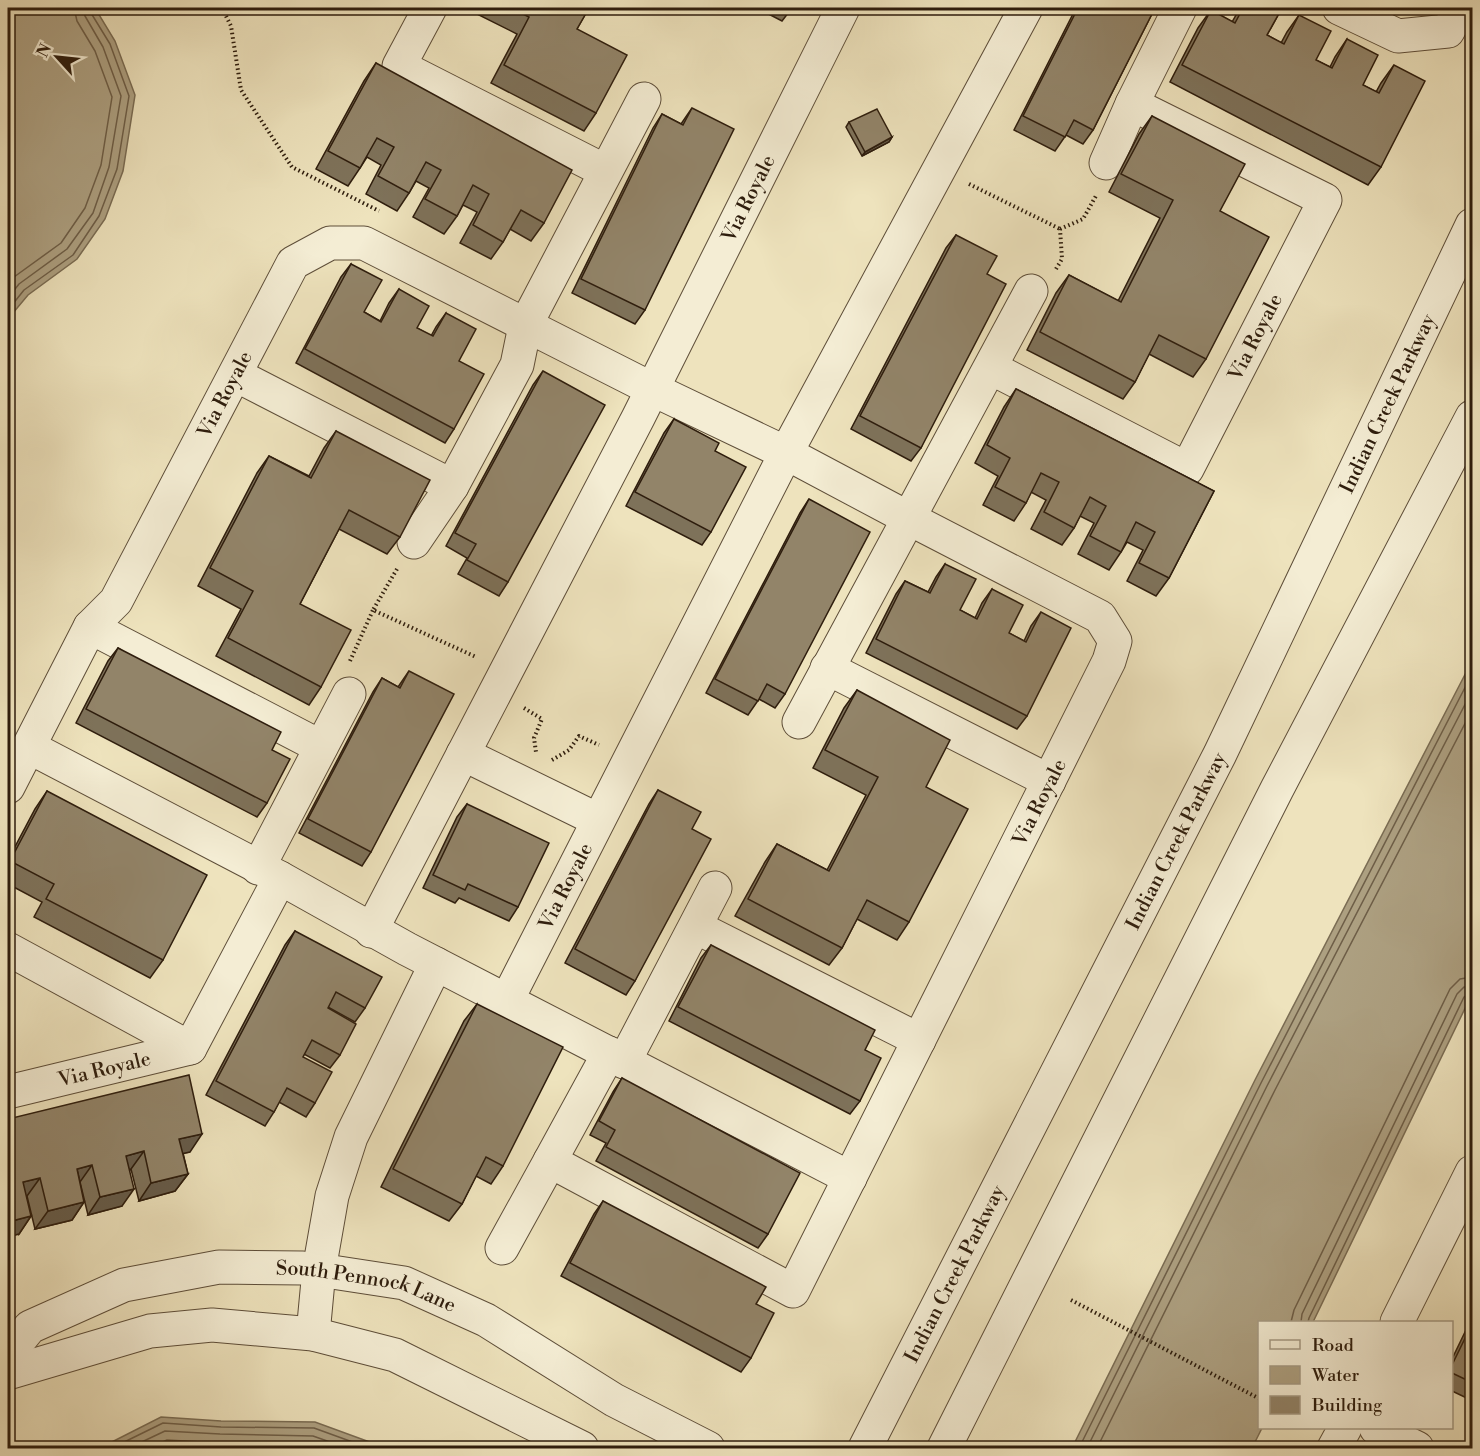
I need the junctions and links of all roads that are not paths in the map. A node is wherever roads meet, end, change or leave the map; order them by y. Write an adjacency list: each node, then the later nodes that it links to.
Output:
1 (430, 8): 10 (street)
2 (843, 8): 16 (street, Via Royale)
3 (1026, 8): 18 (street, Via Royale)
4 (1180, 8): 8 (street)
5 (1339, 8): 6 (street)
6 (1460, 8)
7 (644, 99): 10 (street)
8 (1132, 104): 9 (street); 14 (street, Via Royale)
9 (1106, 164)
10 (605, 171): 13 (street)
11 (1473, 225): 56 (street, Indian Creek Parkway)
12 (1031, 291): 14 (street)
13 (525, 326): 15 (street, Via Royale); 16 (street, Via Royale); 19 (street)
14 (991, 368): 20 (street)
15 (236, 375): 19 (street); 22 (street, Via Royale)
16 (652, 389): 18 (street, Via Royale); 28 (street, Via Royale)
17 (1473, 417): 57 (street)
18 (786, 453): 20 (street, Via Royale); 31 (street, Via Royale)
19 (452, 486): 21 (street)
20 (910, 519): 23 (street); 29 (street, Via Royale)
21 (414, 542)
22 (90, 627): 26 (street, Via Royale); 27 (street)
23 (827, 668): 25 (street); 29 (street)
24 (349, 694): 27 (street)
25 (798, 722)
26 (29, 747): 30 (street, Via Royale); 32 (street)
27 (321, 747): 32 (street)
28 (463, 754): 31 (street); 35 (street, Via Royale)
29 (1049, 781): 39 (street, Via Royale)
30 (8, 787)
31 (598, 820): 38 (street, Via Royale)
32 (269, 873): 35 (street); 40 (street)
33 (715, 888): 34 (street)
34 (696, 927): 39 (street); 41 (street)
35 (371, 931): 37 (street)
36 (8, 949): 40 (street)
37 (436, 964): 38 (street); 47 (street)
38 (507, 1000): 41 (street)
39 (919, 1040): 45 (street, Via Royale)
40 (190, 1048): 42 (street, Via Royale)
41 (616, 1058): 43 (street); 45 (street)
42 (8, 1092)
43 (550, 1161): 45 (street, Via Royale); 46 (street)
44 (1473, 1172): 48 (street)
45 (850, 1178)
46 (502, 1248)
47 (319, 1270): 49 (street); 50 (street, South Pennock Lane); 55 (street, South Pennock Lane)
48 (1398, 1321)
49 (313, 1334): 51 (street); 54 (street)
50 (8, 1354)
51 (8, 1373)
52 (1344, 1429): 58 (street)
53 (1378, 1429): 59 (street)
54 (582, 1449)
55 (708, 1449)
56 (866, 1449)
57 (944, 1449)
58 (1334, 1449)
59 (1417, 1449)

